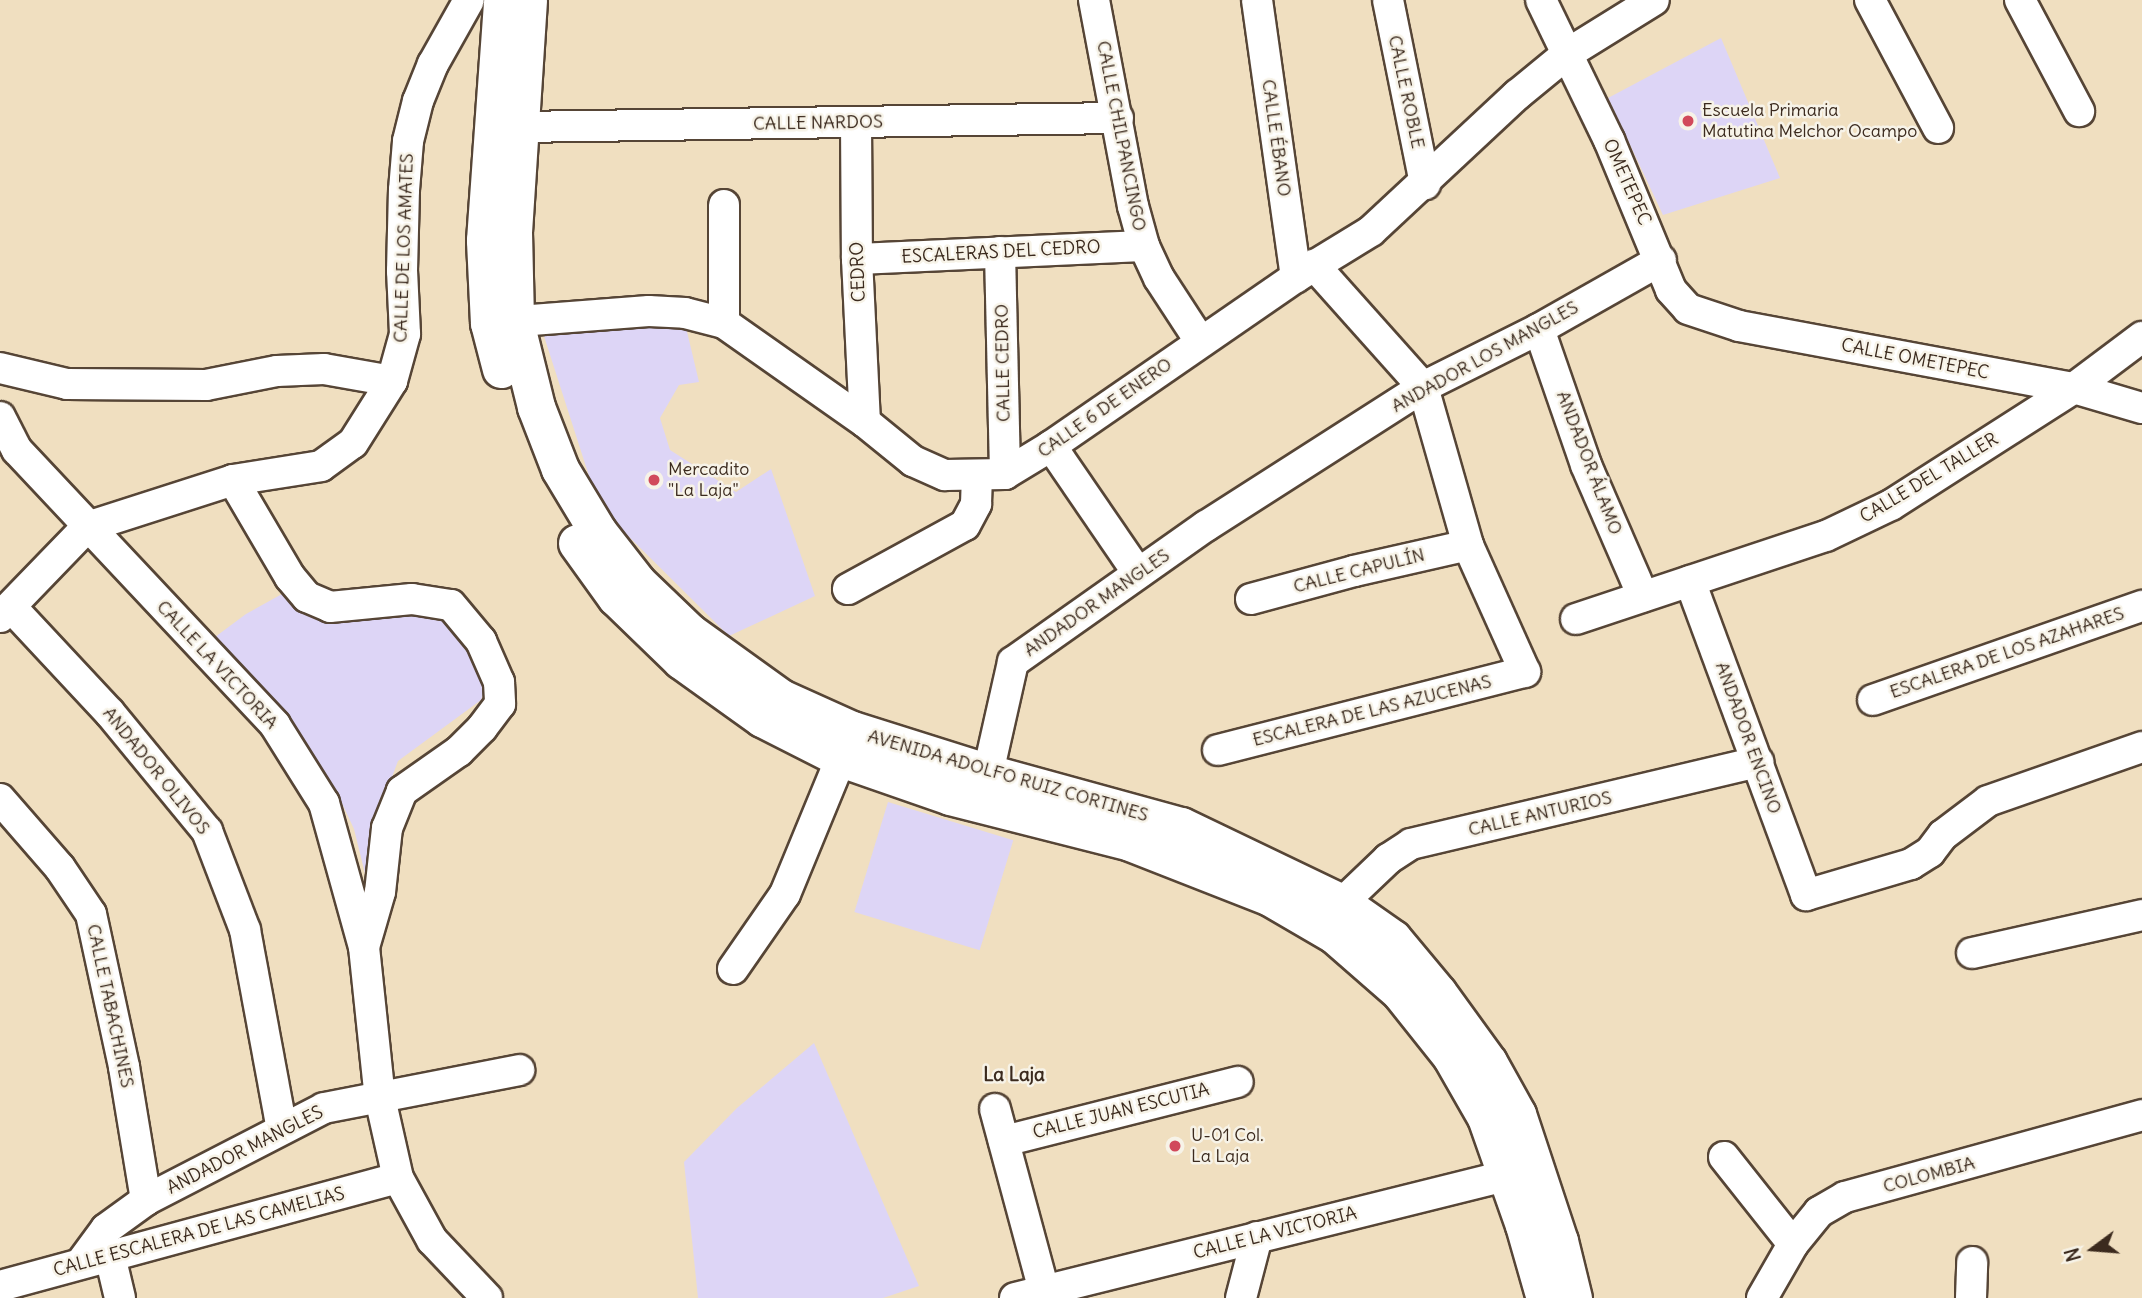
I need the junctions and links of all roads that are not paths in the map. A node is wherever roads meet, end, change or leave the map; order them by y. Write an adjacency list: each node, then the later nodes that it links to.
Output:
1 (469, 0): 31 (street, CALLE DE LOS AMATES)
2 (502, 0): 25 (main road, AVENIDA ADOLFO RUIZ CORTINES)
3 (528, 0): 15 (main road, AVENIDA ADOLFO RUIZ CORTINES)
4 (1094, 0): 13 (street, CALLE CHILPANCINGO)
5 (1257, 0): 23 (street, CALLE ÉBANO)
6 (1388, 0): 17 (street, CALLE ROBLE)
7 (1541, 0): 11 (street, OMETEPEC)
8 (1654, 0): 11 (street, CALLE 6 DE ENERO)
9 (1870, 0): 16 (street)
10 (2020, 0): 12 (street)
11 (1567, 54): 17 (street, CALLE 6 DE ENERO); 22 (street, OMETEPEC)
12 (2079, 111)
13 (1118, 118): 14 (street, CALLE NARDOS); 19 (street, CALLE CHILPANCINGO)
14 (856, 123): 15 (street, CALLE NARDOS); 21 (street, CEDRO)
15 (518, 127): 25 (main road, AVENIDA ADOLFO RUIZ CORTINES)
16 (1938, 128)
17 (1425, 184): 23 (street, CALLE 6 DE ENERO)
18 (723, 205): 26 (street)
19 (1144, 246): 20 (street, ESCALERAS DEL CEDRO); 29 (street, CALLE CHILPANCINGO)
20 (1000, 252): 21 (street, ESCALERAS DEL CEDRO); 38 (street, CALLE CEDRO)
21 (857, 259): 36 (street, CEDRO)
22 (1661, 260): 24 (street, OMETEPEC); 27 (street, ANDADOR LOS MANGLES)
23 (1305, 271): 29 (street, CALLE 6 DE ENERO); 32 (street)
24 (1688, 309): 33 (street, CALLE OMETEPEC)
25 (502, 323): 26 (street); 54 (main road, AVENIDA ADOLFO RUIZ CORTINES); 56 (main road, AVENIDA ADOLFO RUIZ CORTINES)
26 (724, 323): 36 (street)
27 (1539, 329): 32 (street, ANDADOR LOS MANGLES); 46 (street, ANDADOR ÁLAMO)
28 (2142, 337): 33 (street, CALLE DEL TALLER)
29 (1200, 341): 37 (street, CALLE 6 DE ENERO)
30 (0, 368): 31 (street)
31 (392, 382): 39 (street, CALLE DE LOS AMATES)
32 (1423, 387): 40 (street, ANDADOR LOS MANGLES); 42 (street)
33 (2074, 388): 34 (street, CALLE OMETEPEC); 44 (street, CALLE DEL TALLER)
34 (2142, 408)
35 (0, 417): 41 (street, CALLE LA VICTORIA)
36 (865, 422): 38 (street)
37 (1051, 446): 38 (street, CALLE 6 DE ENERO); 43 (street)
38 (991, 475): 45 (street, CALLE CEDRO)
39 (233, 480): 41 (street, CALLE DE LOS AMATES); 60 (street)
40 (1206, 526): 43 (street, ANDADOR MANGLES)
41 (87, 527): 49 (street); 60 (street, CALLE LA VICTORIA)
42 (1468, 545): 47 (street, CALLE CAPULÍN); 53 (street, ESCALERA DE LAS AZUCENAS)
43 (1138, 573): 56 (street, ANDADOR MANGLES)
44 (1690, 581): 46 (street, CALLE DEL TALLER); 55 (street, ANDADOR ENCINO)
45 (848, 589)
46 (1643, 596): 50 (street, CALLE DEL TALLER)
47 (1251, 599)
48 (2142, 606): 51 (street, ESCALERA DE LOS AZAHARES)
49 (6, 612): 68 (street, ANDADOR OLIVOS)
50 (1576, 619)
51 (1873, 700)
52 (2142, 747): 55 (street, ANDADOR ENCINO)
53 (1218, 750)
54 (841, 758): 62 (street); 71 (main road, AVENIDA ADOLFO RUIZ CORTINES)
55 (1758, 762): 58 (street, CALLE ANTURIOS)
56 (988, 774): 58 (main road, AVENIDA ADOLFO RUIZ CORTINES)
57 (0, 799): 73 (street, CALLE TABACHINES)
58 (1342, 903): 71 (main road, AVENIDA ADOLFO RUIZ CORTINES)
59 (2142, 915): 61 (street)
60 (364, 947): 65 (street, CALLE LA VICTORIA)
61 (1972, 953)
62 (733, 969)
63 (519, 1070): 65 (street, ANDADOR MANGLES)
64 (1238, 1082): 69 (street, CALLE JUAN ESCUTIA)
65 (380, 1098): 68 (street, ANDADOR MANGLES); 72 (street, CALLE LA VICTORIA)
66 (995, 1109): 69 (street)
67 (2142, 1115): 75 (street, COLOMBIA)
68 (282, 1129): 73 (street, ANDADOR MANGLES)
69 (1004, 1141): 80 (street)
70 (1724, 1157): 75 (street)
71 (1522, 1172): 74 (street, CALLE LA VICTORIA); 81 (main road, AVENIDA ADOLFO RUIZ CORTINES)
72 (398, 1178): 76 (street, CALLE ESCALERA DE LAS CAMELIAS); 83 (street, CALLE LA VICTORIA)
73 (146, 1200): 78 (street, ANDADOR MANGLES)
74 (1257, 1237): 80 (street, CALLE LA VICTORIA); 85 (street)
75 (1793, 1244): 86 (street, COLOMBIA)
76 (110, 1256): 78 (street, CALLE ESCALERA DE LAS CAMELIAS); 82 (street)
77 (1972, 1262): 87 (street)
78 (81, 1263): 79 (street, CALLE ESCALERA DE LAS CAMELIAS)
79 (0, 1286)
80 (1044, 1290): 84 (street, CALLE LA VICTORIA)
81 (1548, 1297)
82 (120, 1298)
83 (487, 1298)
84 (1015, 1298)
85 (1241, 1298)
86 (1762, 1298)
87 (1971, 1298)

